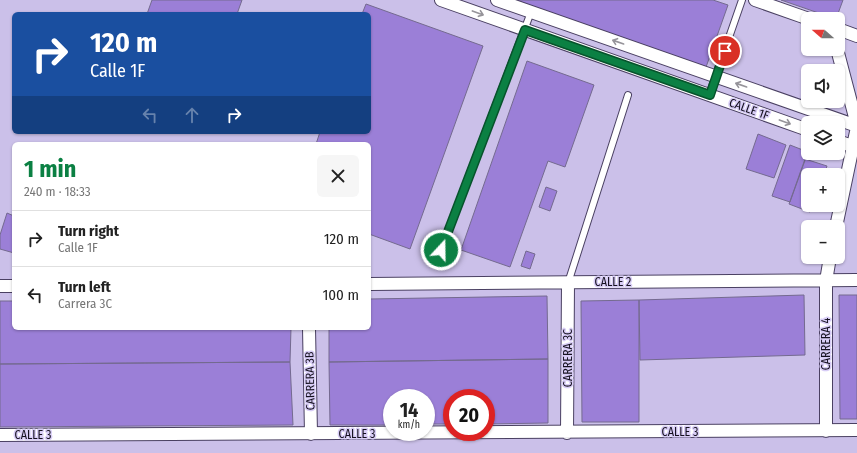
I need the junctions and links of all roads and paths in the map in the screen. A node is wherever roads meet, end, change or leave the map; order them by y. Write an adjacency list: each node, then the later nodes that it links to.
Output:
1 (441, 0): 7 (street, CALLE 1F, one-way to 7)
2 (497, 0): 5 (street, CALLE 1F)
3 (742, 0): 11 (lane)
4 (755, 0): 6 (street)
5 (531, 12): 7 (lane); 11 (street, CALLE 1F, one-way to 5)
6 (801, 16)
7 (525, 30): 13 (street, CALLE 1F); 19 (lane)
8 (845, 32): 9 (street)
9 (857, 36)
10 (839, 56): 14 (street)
11 (716, 77): 13 (lane); 14 (street, CALLE 1F, one-way to 11)
12 (628, 95): 23 (lane)
13 (710, 95): 15 (street, CALLE 1F, one-way to 15)
14 (857, 126): 17 (street)
15 (801, 128)
16 (845, 143): 17 (street)
17 (855, 147): 18 (street)
18 (838, 220)
19 (441, 250)
20 (829, 264): 22 (street, CARRERA 4)
21 (857, 280): 22 (street, CALLE 2)
22 (826, 281): 23 (street, CALLE 2); 29 (street, CARRERA 4)
23 (568, 282): 24 (street, CALLE 2); 30 (street, CARRERA 3C)
24 (371, 284)
25 (0, 286): 26 (street)
26 (12, 286)
27 (309, 330): 31 (street, CARRERA 3B)
28 (857, 430): 29 (street, CALLE 3)
29 (826, 431): 30 (street, CALLE 3)
30 (567, 433): 31 (street, CALLE 3)
31 (311, 434): 32 (street, CALLE 3)
32 (0, 435)

